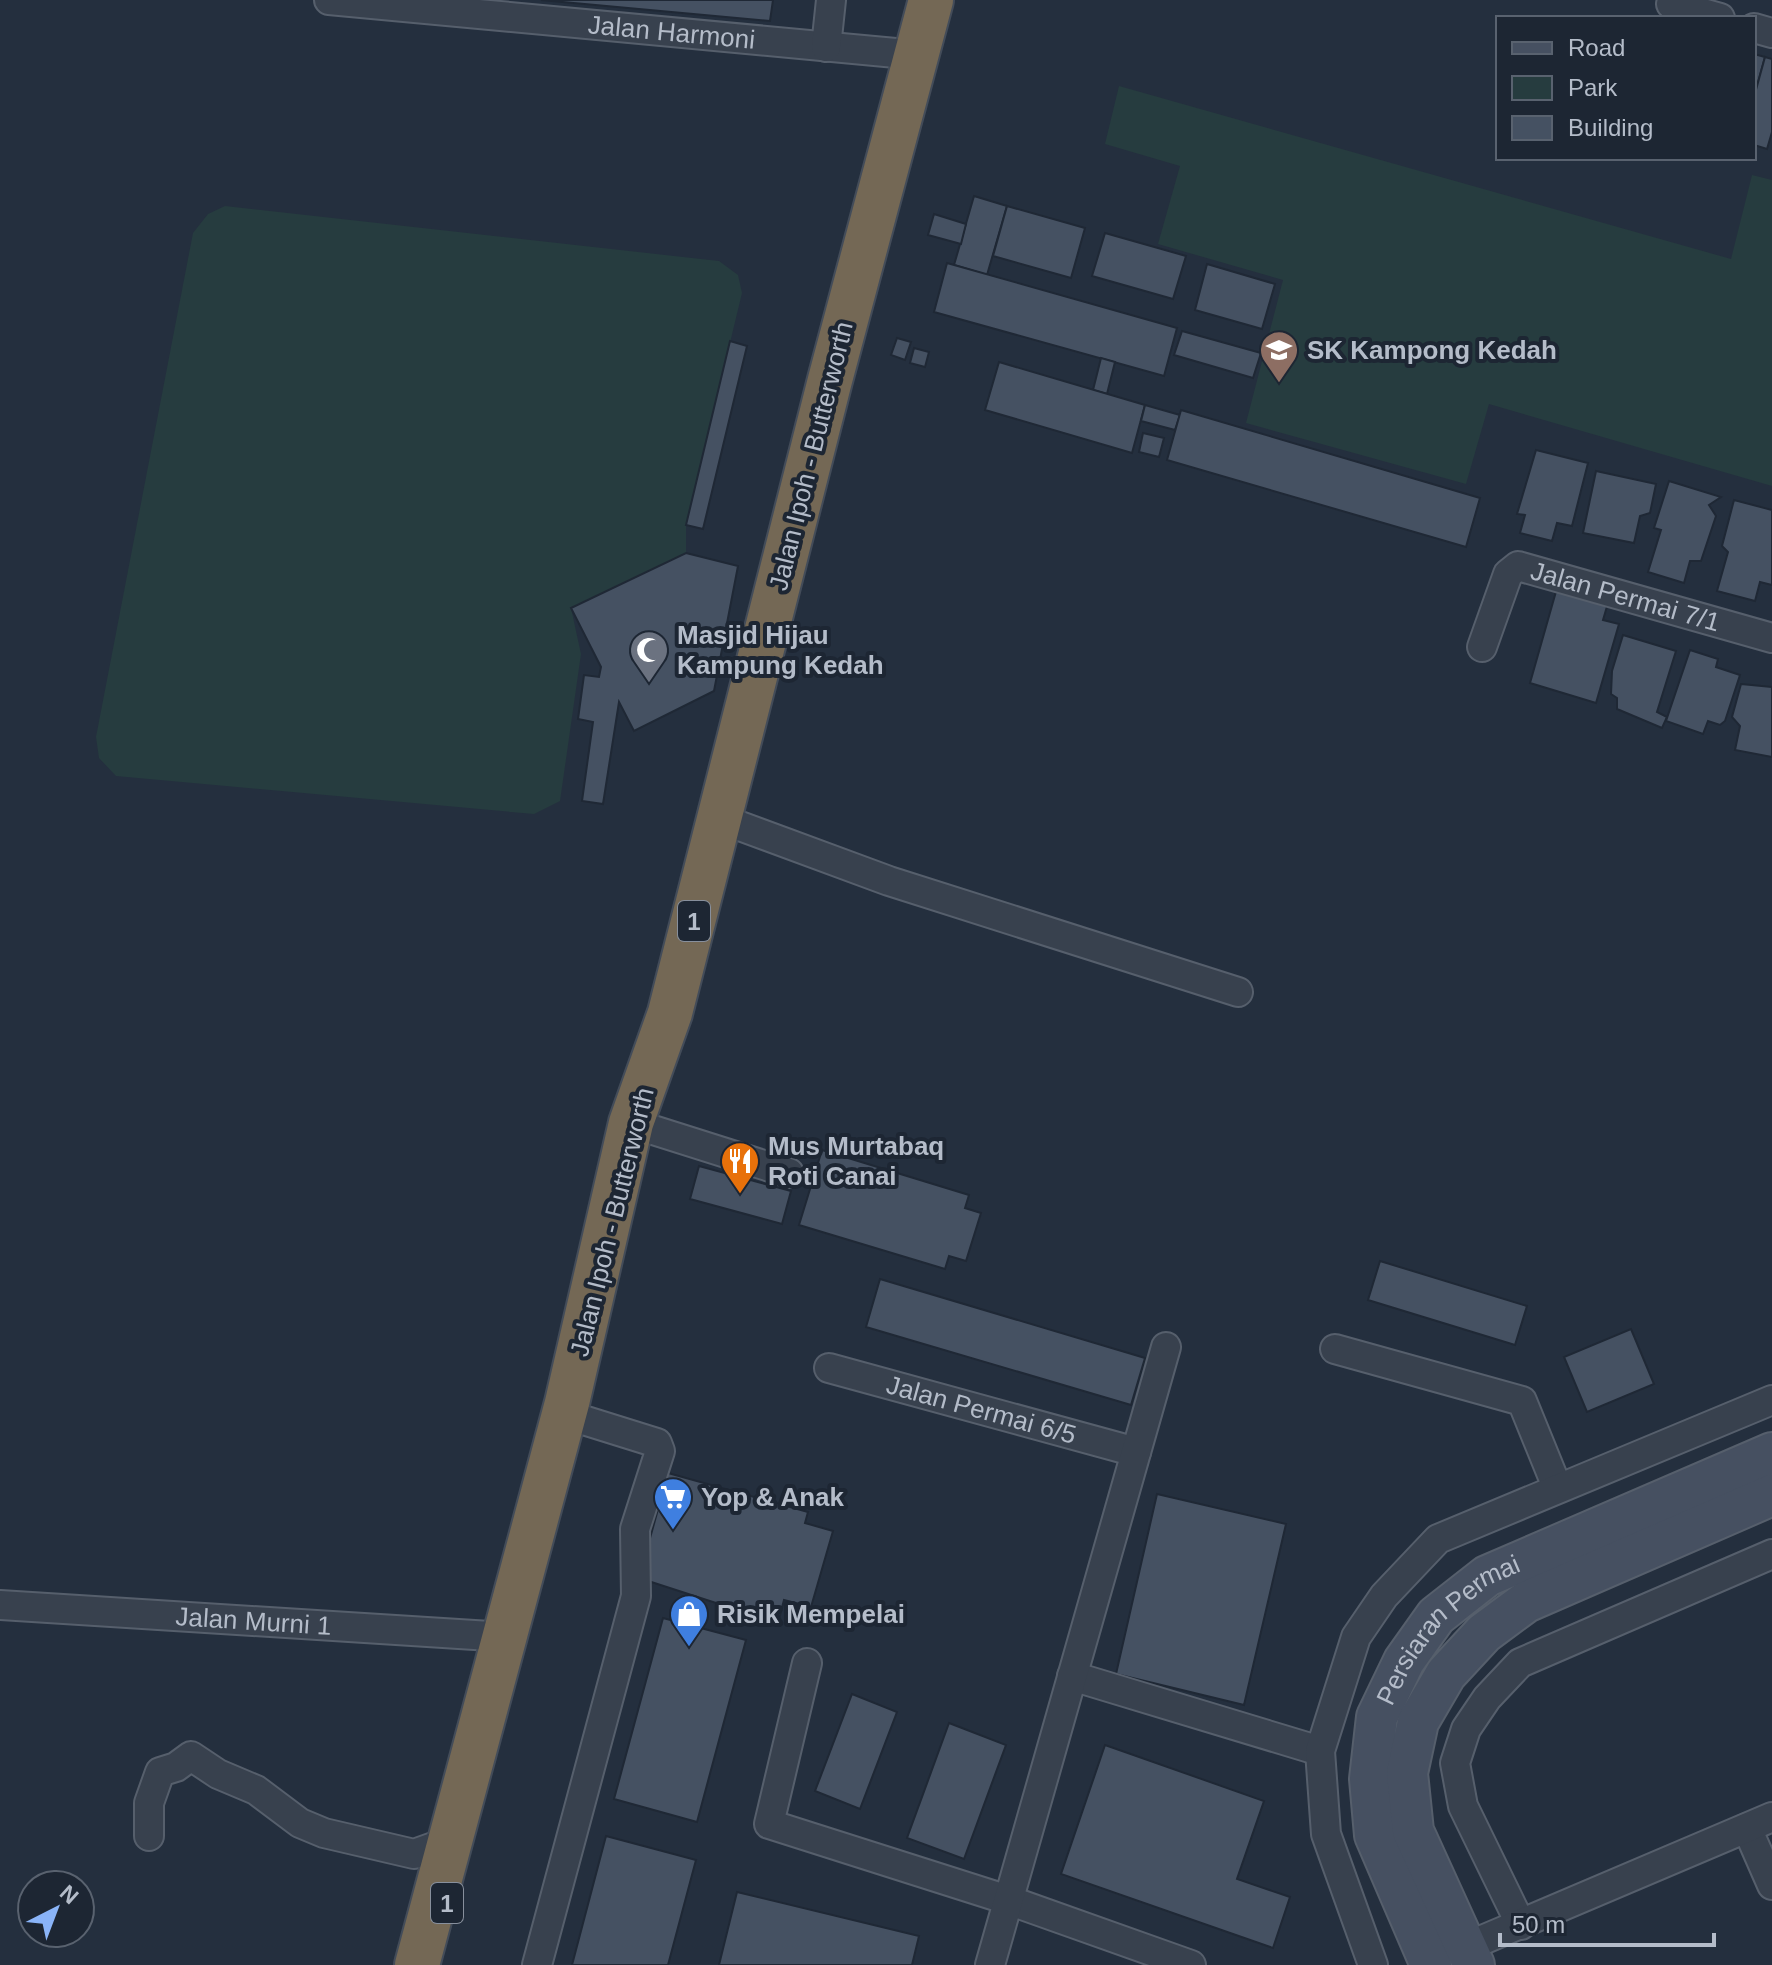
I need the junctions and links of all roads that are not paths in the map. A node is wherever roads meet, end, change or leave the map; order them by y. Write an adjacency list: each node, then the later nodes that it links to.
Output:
1 (329, 0): 6 (street, Jalan Harmoni)
2 (831, 0): 6 (street)
3 (931, 0): 7 (highway, Jalan Ipoh - Butterworth / 1)
4 (1671, 7): 5 (street)
5 (1711, 16)
6 (826, 47): 7 (street, Jalan Harmoni)
7 (917, 55): 10 (highway, Jalan Ipoh - Butterworth / 1)
8 (1772, 638): 9 (street, Jalan Permai 7/1)
9 (1482, 647)
10 (721, 819): 11 (street); 12 (highway, Jalan Ipoh - Butterworth / 1)
11 (1238, 992)
12 (631, 1123): 13 (street); 18 (highway, Jalan Ipoh - Butterworth / 1)
13 (789, 1173)
14 (1166, 1347): 19 (street)
15 (1335, 1349): 21 (street)
16 (829, 1368): 19 (street, Jalan Permai 6/5)
17 (1772, 1400): 21 (street)
18 (564, 1414): 25 (highway, Jalan Ipoh - Butterworth / 1); 38 (street)
19 (1136, 1452): 27 (street)
20 (1772, 1453): 42 (street, Persiaran Permai)
21 (1557, 1487): 28 (street)
22 (1772, 1495): 35 (street, Persiaran Permai)
23 (1772, 1554): 34 (street)
24 (0, 1605): 25 (street, Jalan Murni 1)
25 (506, 1637): 31 (highway, Jalan Ipoh - Butterworth / 1)
26 (807, 1663): 33 (street)
27 (1072, 1676): 28 (street); 33 (street)
28 (1320, 1751): 41 (street)
29 (1760, 1822): 32 (street); 34 (street)
30 (149, 1836): 31 (street)
31 (420, 1848): 36 (highway, Jalan Ipoh - Butterworth / 1); 37 (highway, Jalan Ipoh - Butterworth / 1)
32 (1772, 1885)
33 (1008, 1900): 39 (street); 40 (street)
34 (1521, 1925): 35 (street)
35 (1470, 1956)
36 (417, 1965)
37 (441, 1965)
38 (537, 1965)
39 (990, 1965)
40 (1191, 1965)
41 (1373, 1965)
42 (1431, 1965)

